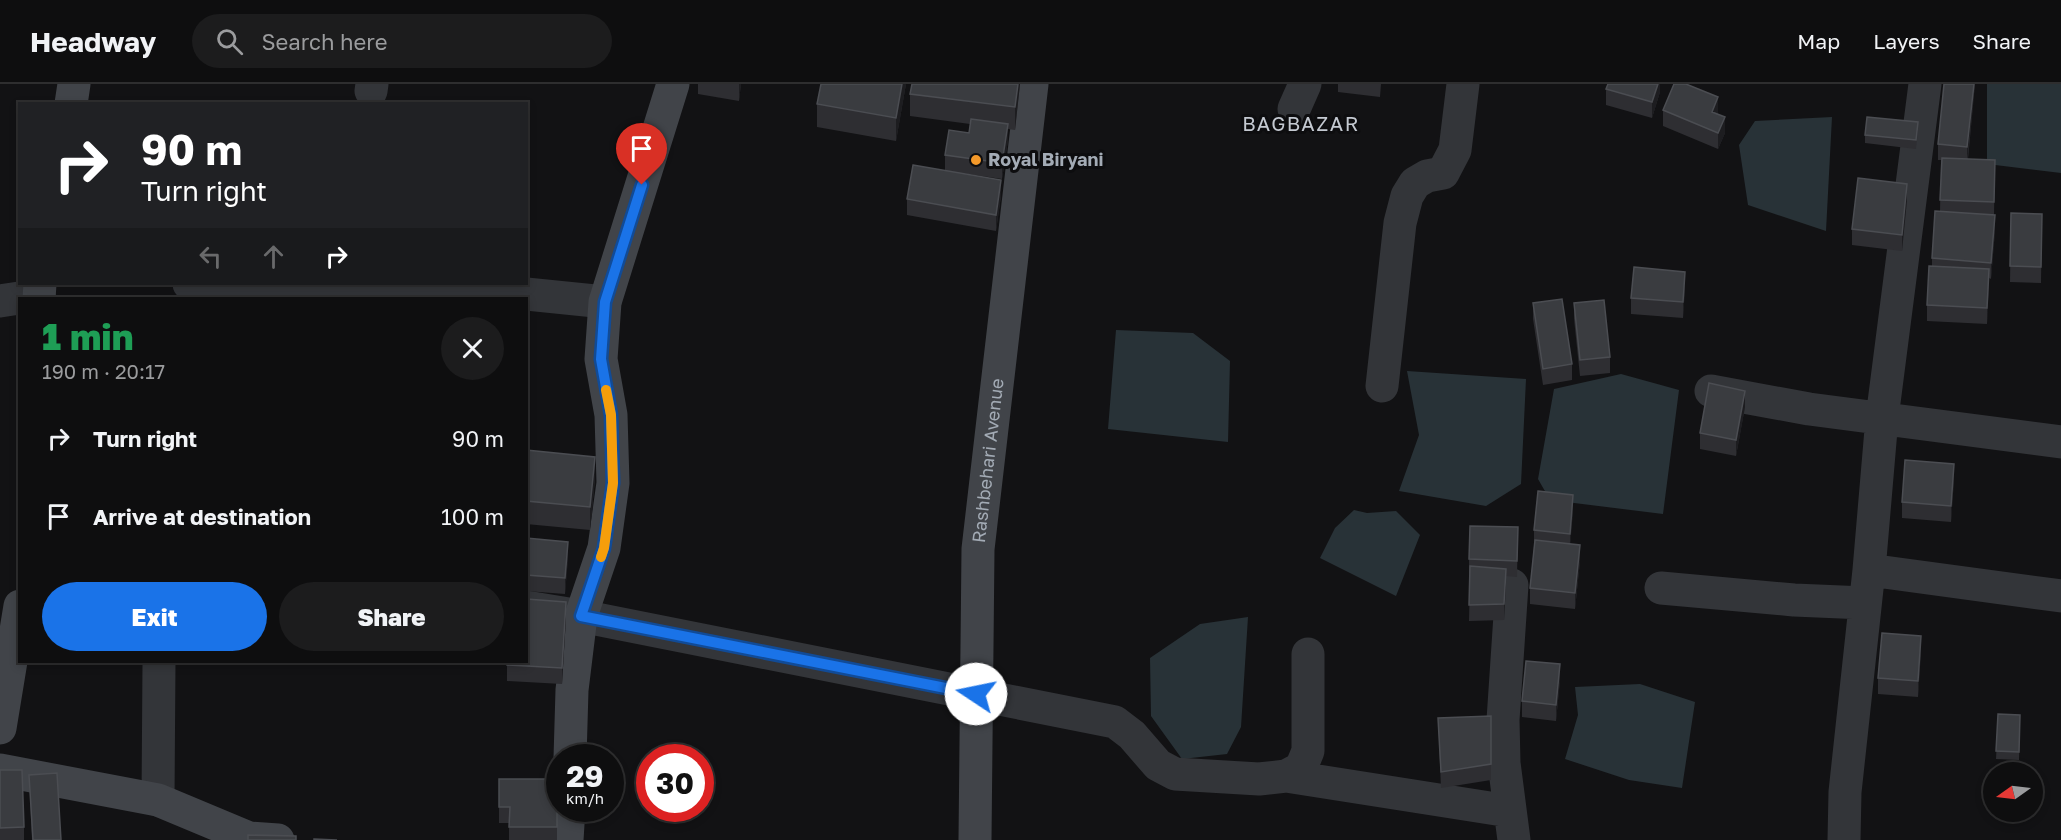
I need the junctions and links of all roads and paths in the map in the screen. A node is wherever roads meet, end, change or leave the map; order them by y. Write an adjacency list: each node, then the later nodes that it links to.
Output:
1 (74, 84): 6 (street)
2 (673, 84): 12 (street)
3 (1032, 84): 27 (street, Rashbehari Avenue)
4 (1463, 84): 13 (street)
5 (1925, 84): 15 (street)
6 (71, 102)
7 (200, 285): 9 (street)
8 (438, 285): 12 (street)
9 (438, 285)
10 (39, 292): 11 (street)
11 (0, 301)
12 (605, 302): 23 (street)
13 (1382, 386)
14 (1711, 391): 15 (street)
15 (1882, 418): 16 (street); 17 (street)
16 (2061, 442)
17 (1869, 570): 20 (street); 21 (street)
18 (1512, 585): 34 (street)
19 (1661, 588): 21 (street)
20 (2061, 596)
21 (1865, 603): 38 (street)
22 (528, 607): 23 (street)
23 (581, 616): 27 (street); 29 (street)
24 (18, 618): 28 (street)
25 (1308, 654): 31 (street)
26 (159, 663): 32 (street)
27 (976, 694): 31 (street); 37 (street, Rashbehari Avenue)
28 (0, 728)
29 (570, 744)
30 (0, 770): 32 (street)
31 (1286, 776): 34 (street)
32 (158, 800): 35 (street)
33 (568, 822): 36 (street)
34 (1512, 825)
35 (278, 840)
36 (567, 840)
37 (975, 840)
38 (1844, 840)

